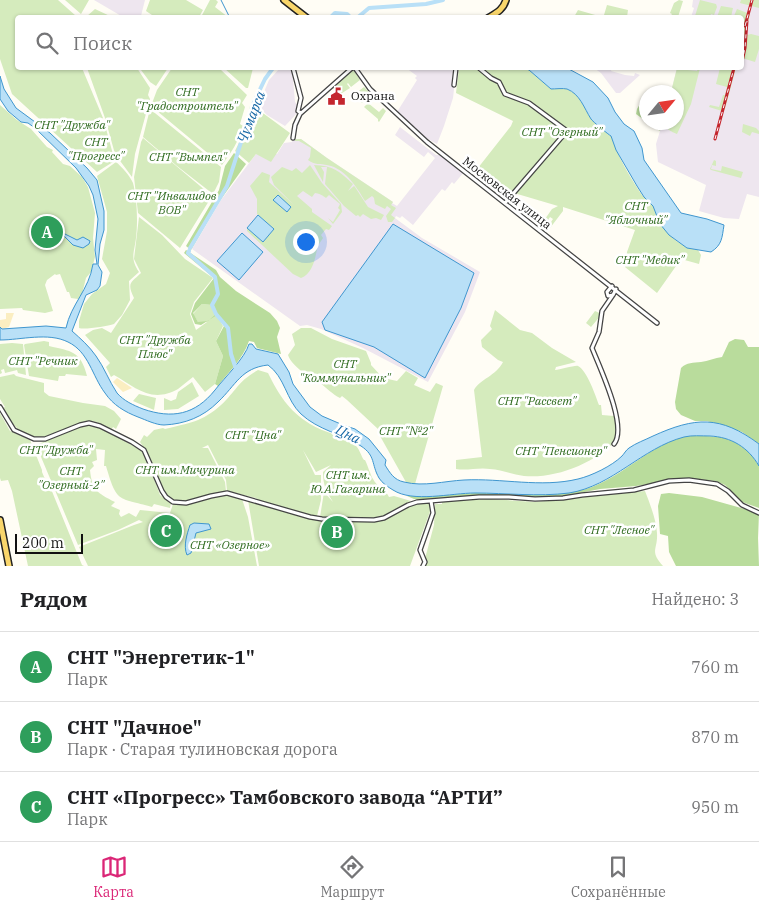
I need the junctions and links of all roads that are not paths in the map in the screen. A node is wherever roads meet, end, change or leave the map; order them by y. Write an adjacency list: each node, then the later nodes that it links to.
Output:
1 (284, 0): 3 (main road)
2 (506, 0): 4 (main road)
3 (303, 15)
4 (494, 15)
5 (294, 70): 11 (street)
6 (352, 70): 11 (street)
7 (356, 70): 13 (street, Московская улица)
8 (456, 70): 10 (street)
9 (481, 70): 13 (street)
10 (454, 85)
11 (301, 113): 12 (street)
12 (293, 138)
13 (504, 204): 14 (street, Московская улица)
14 (612, 286): 15 (street, Московская улица); 16 (street)
15 (616, 290): 16 (street); 17 (street, Московская улица)
16 (612, 294): 19 (street)
17 (657, 323)
18 (0, 407): 20 (street)
19 (614, 444)
20 (431, 501): 21 (street); 25 (street)
21 (759, 513)
22 (0, 520): 24 (main road)
23 (0, 532): 24 (main road)
24 (8, 566)
25 (423, 566)

